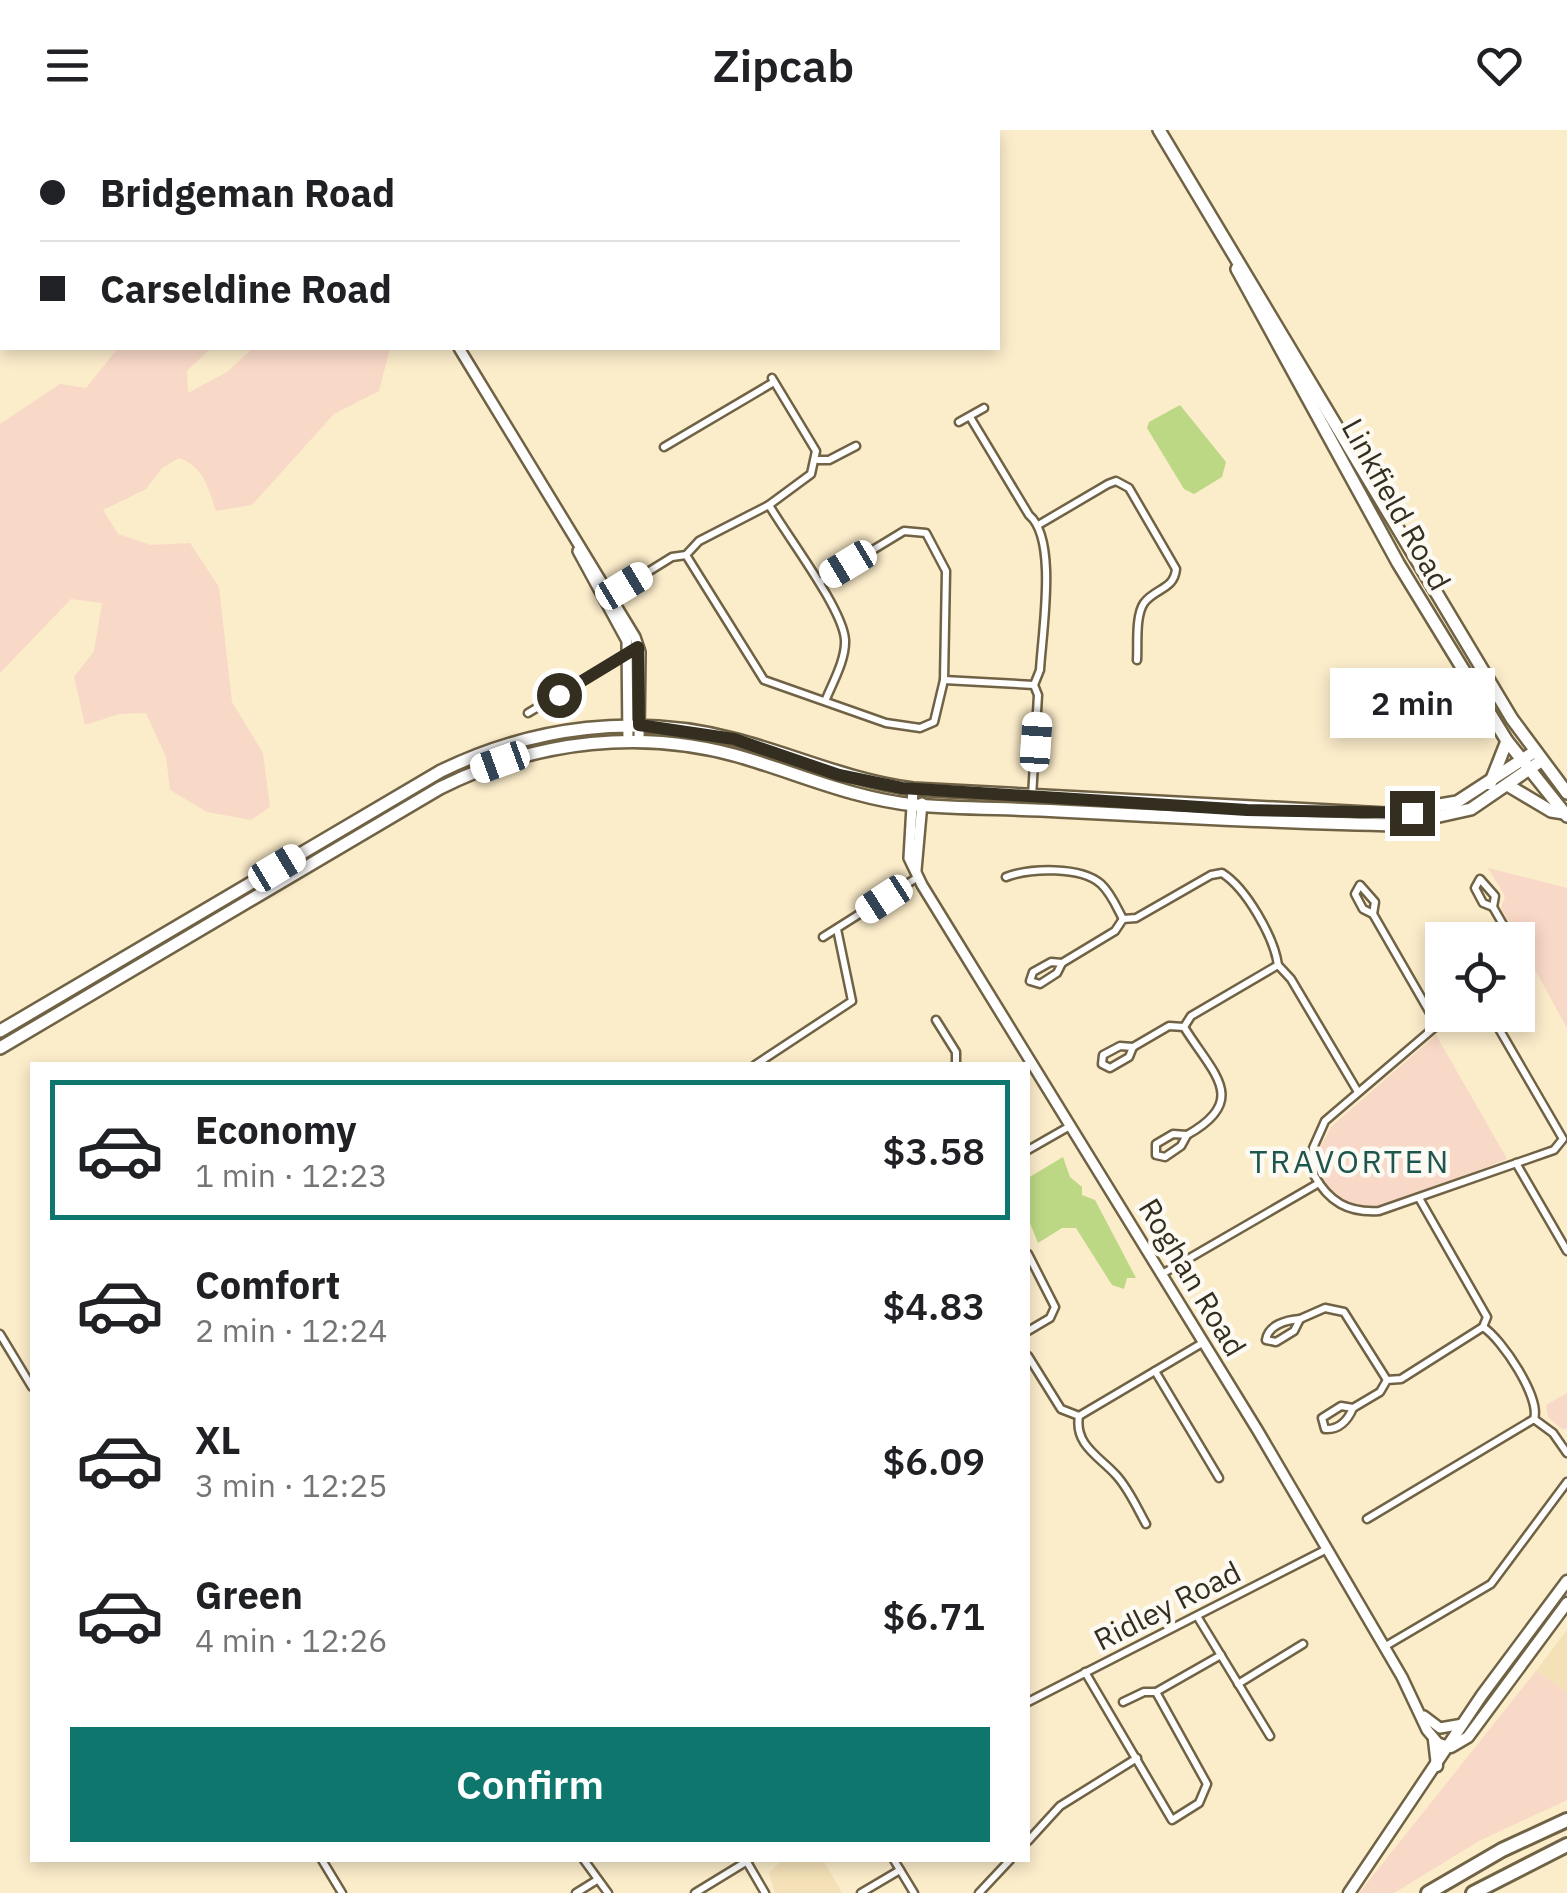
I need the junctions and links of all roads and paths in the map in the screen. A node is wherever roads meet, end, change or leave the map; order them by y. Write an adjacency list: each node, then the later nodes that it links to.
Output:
1 (1159, 130): 2 (main road, Linkfield Road)
2 (1203, 204): 24 (main road, Linkfield Road); 25 (main road, Linkfield Road)
3 (461, 350): 14 (street)
4 (984, 408): 5 (street)
5 (970, 417): 6 (street); 11 (street)
6 (958, 422)
7 (856, 446): 9 (street)
8 (664, 447): 9 (street)
9 (818, 460): 10 (street)
10 (769, 505): 12 (street); 13 (street)
11 (1040, 524): 17 (street); 19 (street)
12 (686, 556): 14 (street); 20 (street)
13 (820, 582): 18 (street); 20 (street)
14 (607, 597): 15 (street); 16 (street)
15 (638, 647): 16 (street); 22 (street)
16 (628, 653): 21 (street); 22 (street)
17 (1137, 660)
18 (944, 680): 19 (street); 20 (street)
19 (1034, 685): 31 (street)
20 (826, 700)
21 (528, 713)
22 (634, 725): 23 (street); 29 (main road); 47 (main road)
23 (634, 741): 32 (main road); 51 (main road)
24 (1507, 741): 26 (main road, Linkfield Road); 27 (main road)
25 (1538, 757): 26 (main road); 30 (main road, Linkfield Road)
26 (1525, 766): 27 (main road); 28 (main road); 33 (main road, Linkfield Road)
27 (1490, 784): 31 (main road)
28 (1509, 786): 32 (main road); 33 (main road)
29 (918, 790): 31 (main road); 32 (street, Roghan Road)
30 (1567, 793)
31 (1032, 798)
32 (916, 805): 34 (street, Roghan Road)
33 (1566, 814)
34 (917, 874): 40 (street); 55 (street, Roghan Road)
35 (1006, 877): 38 (street)
36 (1493, 907): 39 (street)
37 (1373, 914): 44 (street)
38 (1123, 919): 42 (street); 43 (street)
39 (1502, 922)
40 (837, 929): 41 (street); 52 (street)
41 (823, 937)
42 (1062, 963): 42 (street)
43 (1278, 965): 46 (street); 54 (street)
44 (1425, 1004)
45 (936, 1020): 53 (street)
46 (1184, 1027): 50 (street); 56 (street)
47 (0, 1031)
48 (1429, 1032): 54 (street)
49 (1502, 1032): 57 (street)
50 (1133, 1047): 50 (street)
51 (0, 1048)
52 (760, 1062)
53 (956, 1062)
54 (1358, 1092): 60 (street)
55 (1071, 1125): 58 (street); 64 (street, Roghan Road)
56 (1187, 1134): 56 (street)
57 (1565, 1140): 59 (street)
58 (1030, 1149)
59 (1516, 1164): 61 (street); 62 (street)
60 (1319, 1184): 61 (street); 64 (street)
61 (1419, 1198): 66 (street)
62 (1567, 1251)
63 (1030, 1258): 67 (street)
64 (1162, 1274): 69 (street, Roghan Road)
65 (1300, 1320): 65 (street); 72 (street)
66 (1484, 1328): 72 (street); 76 (street)
67 (1030, 1330)
68 (0, 1334): 73 (street)
69 (1204, 1342): 71 (street); 82 (street, Roghan Road)
70 (1030, 1359): 75 (street)
71 (1155, 1371): 75 (street); 78 (street)
72 (1387, 1380): 74 (street)
73 (30, 1384)
74 (1353, 1408): 74 (street)
75 (1078, 1416): 81 (street)
76 (1534, 1419): 77 (street); 80 (street)
77 (1567, 1454)
78 (1219, 1478)
79 (1567, 1482): 87 (street)
80 (1367, 1519)
81 (1146, 1524)
82 (1328, 1549): 85 (street, Ridley Road); 87 (street, Roghan Road)
83 (1567, 1581): 95 (main road)
84 (1567, 1603): 98 (main road)
85 (1197, 1616): 88 (street); 89 (street, Ridley Road)
86 (1303, 1644): 90 (street)
87 (1384, 1647): 94 (street, Roghan Road)
88 (1220, 1655): 90 (street); 91 (street)
89 (1085, 1672): 92 (street, Ridley Road); 99 (street)
90 (1238, 1684): 96 (street)
91 (1156, 1692): 93 (street); 99 (street)
92 (1030, 1701)
93 (1123, 1702)
94 (1422, 1714): 95 (street); 97 (street, Roghan Road)
95 (1465, 1723): 98 (main road)
96 (1270, 1736)
97 (1434, 1740): 98 (street); 100 (main road)
98 (1450, 1747): 100 (main road)
99 (1137, 1758): 102 (street)
100 (1438, 1766): 120 (main road)
101 (1567, 1820): 121 (highway)
102 (1030, 1839)
103 (1567, 1844): 122 (highway)
104 (323, 1862): 112 (street)
105 (585, 1862): 111 (street)
106 (746, 1862): 115 (street)
107 (749, 1862): 116 (street)
108 (895, 1862): 110 (street)
109 (1008, 1862): 119 (street)
110 (900, 1870): 117 (street); 118 (street)
111 (597, 1880): 113 (street); 114 (street)
112 (342, 1893)
113 (576, 1893)
114 (608, 1893)
115 (695, 1893)
116 (765, 1893)
117 (862, 1893)
118 (914, 1893)
119 (978, 1893)
120 (1349, 1893)
121 (1428, 1893)
122 (1473, 1893)

